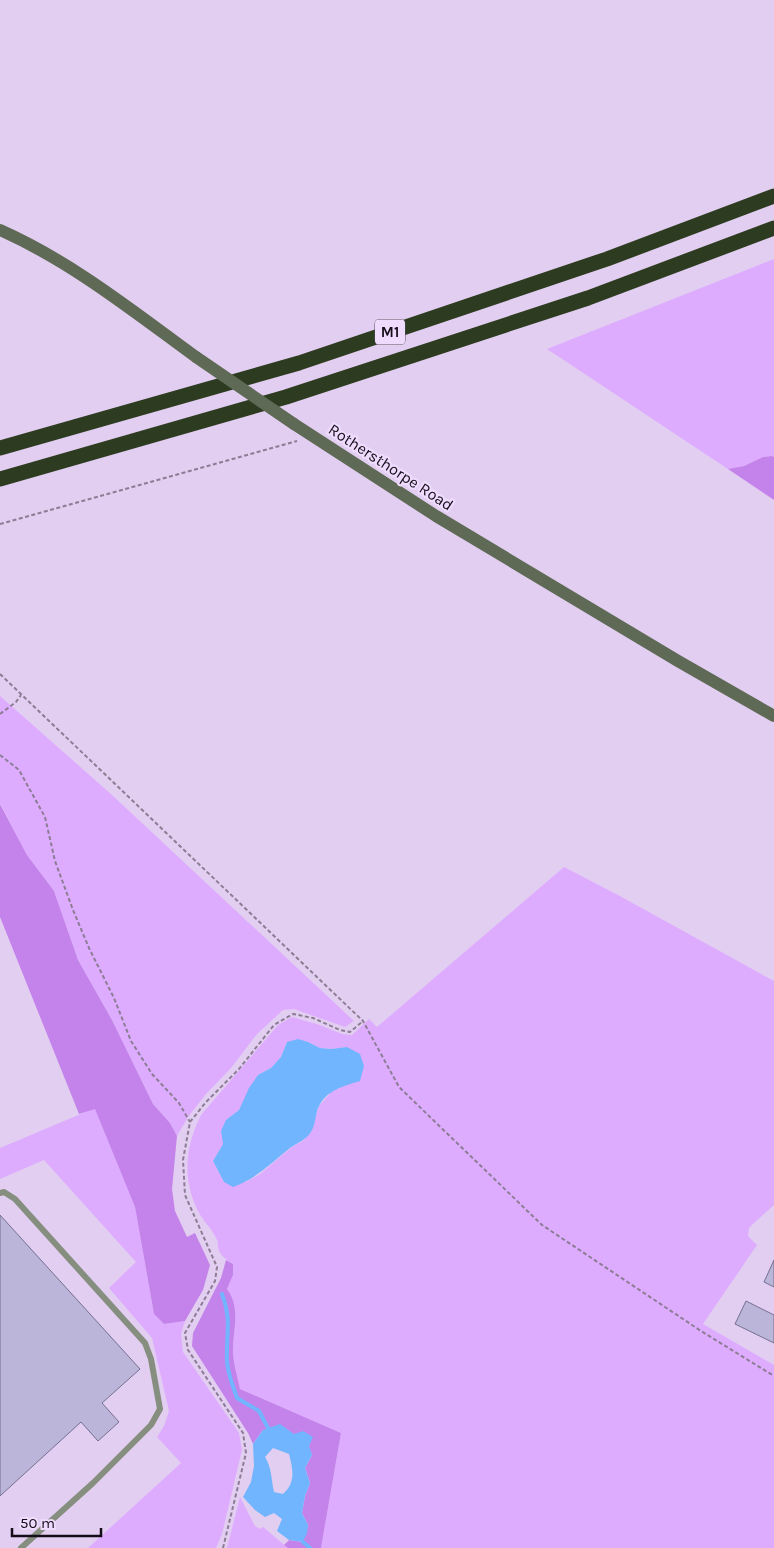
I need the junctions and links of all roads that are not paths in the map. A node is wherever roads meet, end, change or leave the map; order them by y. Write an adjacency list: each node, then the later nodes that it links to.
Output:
1 (774, 196): 4 (highway, M1)
2 (774, 228): 5 (highway, M1)
3 (0, 230): 6 (street, Rothersthorpe Road, bridge)
4 (0, 448)
5 (0, 479)
6 (774, 716)
7 (0, 1193): 8 (lane)
8 (21, 1548)

